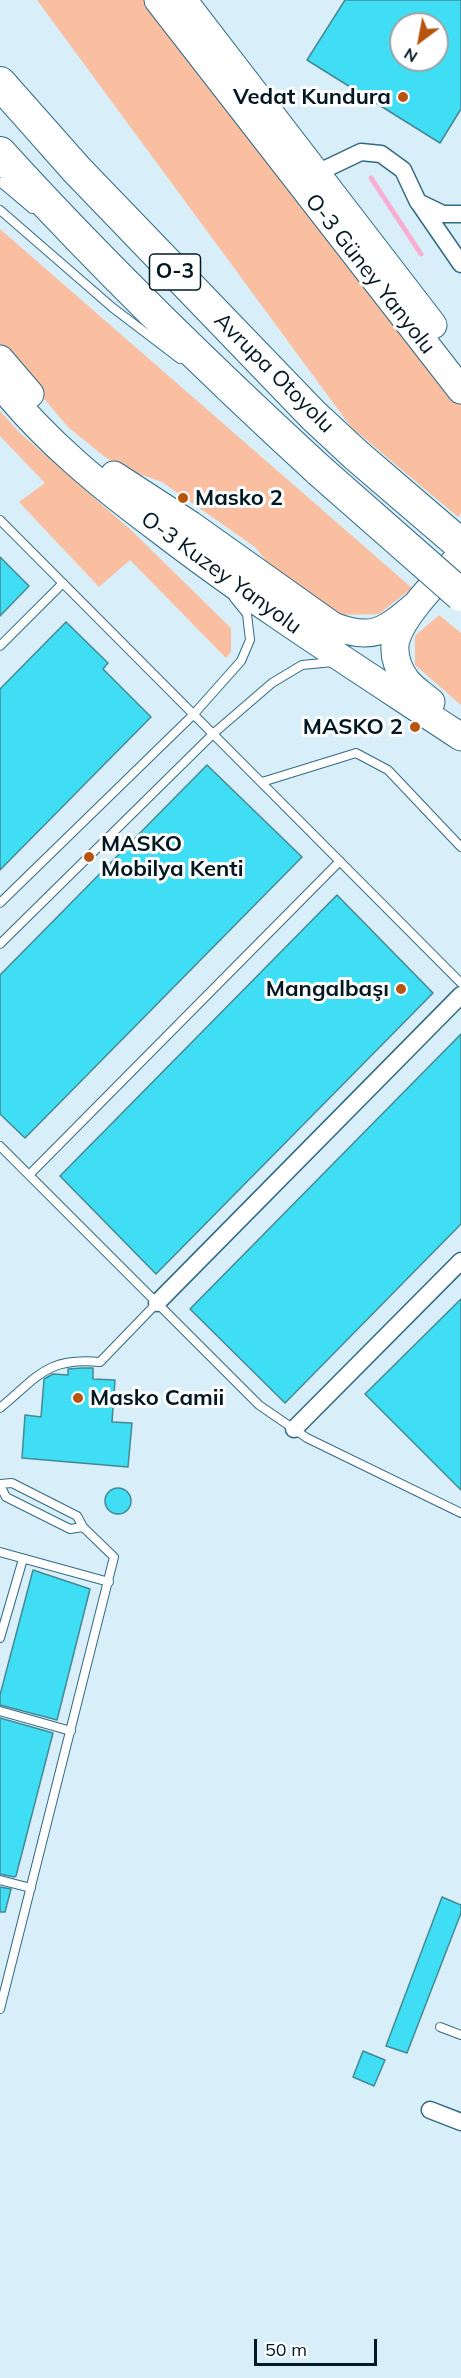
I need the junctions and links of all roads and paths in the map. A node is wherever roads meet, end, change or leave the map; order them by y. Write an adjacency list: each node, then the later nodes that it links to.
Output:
1 (158, 0): 5 (main road)
2 (183, 0): 5 (main road)
3 (0, 83): 18 (highway, Avrupa Otoyolu / O-3)
4 (0, 153): 22 (highway, Avrupa Otoyolu / O-3, bridge)
5 (310, 180): 7 (street); 14 (main road, O-3 Güney Yanyolu); 16 (main road, O-3 Güney Yanyolu)
6 (0, 182): 10 (lane)
7 (418, 201): 9 (street); 11 (street)
8 (0, 210): 13 (lane)
9 (461, 214)
10 (42, 217)
11 (461, 264)
12 (0, 359): 23 (main road, O-3 Kuzey Yanyolu)
13 (186, 363)
14 (461, 363)
15 (0, 384): 20 (main road, O-3 Kuzey Yanyolu)
16 (461, 390)
17 (0, 520): 21 (lane)
18 (461, 545)
19 (461, 555): 23 (main road)
20 (211, 570): 25 (main road, O-3 Kuzey Yanyolu); 26 (lane)
21 (63, 583): 24 (lane); 26 (lane)
22 (461, 595)
23 (417, 604): 27 (main road)
24 (0, 646)
25 (347, 662): 28 (lane); 29 (main road, O-3 Kuzey Yanyolu)
26 (193, 715): 28 (lane); 33 (lane)
27 (461, 728)
28 (214, 733): 30 (lane); 34 (lane)
29 (461, 738)
30 (262, 782): 31 (lane); 32 (lane)
31 (461, 847)
32 (340, 861): 35 (lane); 38 (lane)
33 (0, 903)
34 (0, 944)
35 (461, 982)
36 (461, 995): 40 (street)
37 (0, 1146): 38 (lane)
38 (29, 1175): 40 (lane)
39 (461, 1261): 42 (street)
40 (157, 1303): 41 (lane); 42 (lane)
41 (0, 1408)
42 (294, 1429): 44 (lane)
43 (0, 1484): 45 (lane); 45 (lane)
44 (461, 1513)
45 (83, 1527): 48 (lane)
46 (0, 1552): 47 (lane)
47 (23, 1558): 48 (lane); 49 (lane)
48 (109, 1582): 51 (lane)
49 (0, 1638)
50 (0, 1711): 51 (lane)
51 (71, 1731): 53 (lane)
52 (0, 1880): 53 (lane)
53 (31, 1888): 54 (lane)
54 (0, 2009)
55 (440, 2027): 56 (lane)
56 (461, 2035)
57 (430, 2110): 58 (street)
58 (461, 2122)

